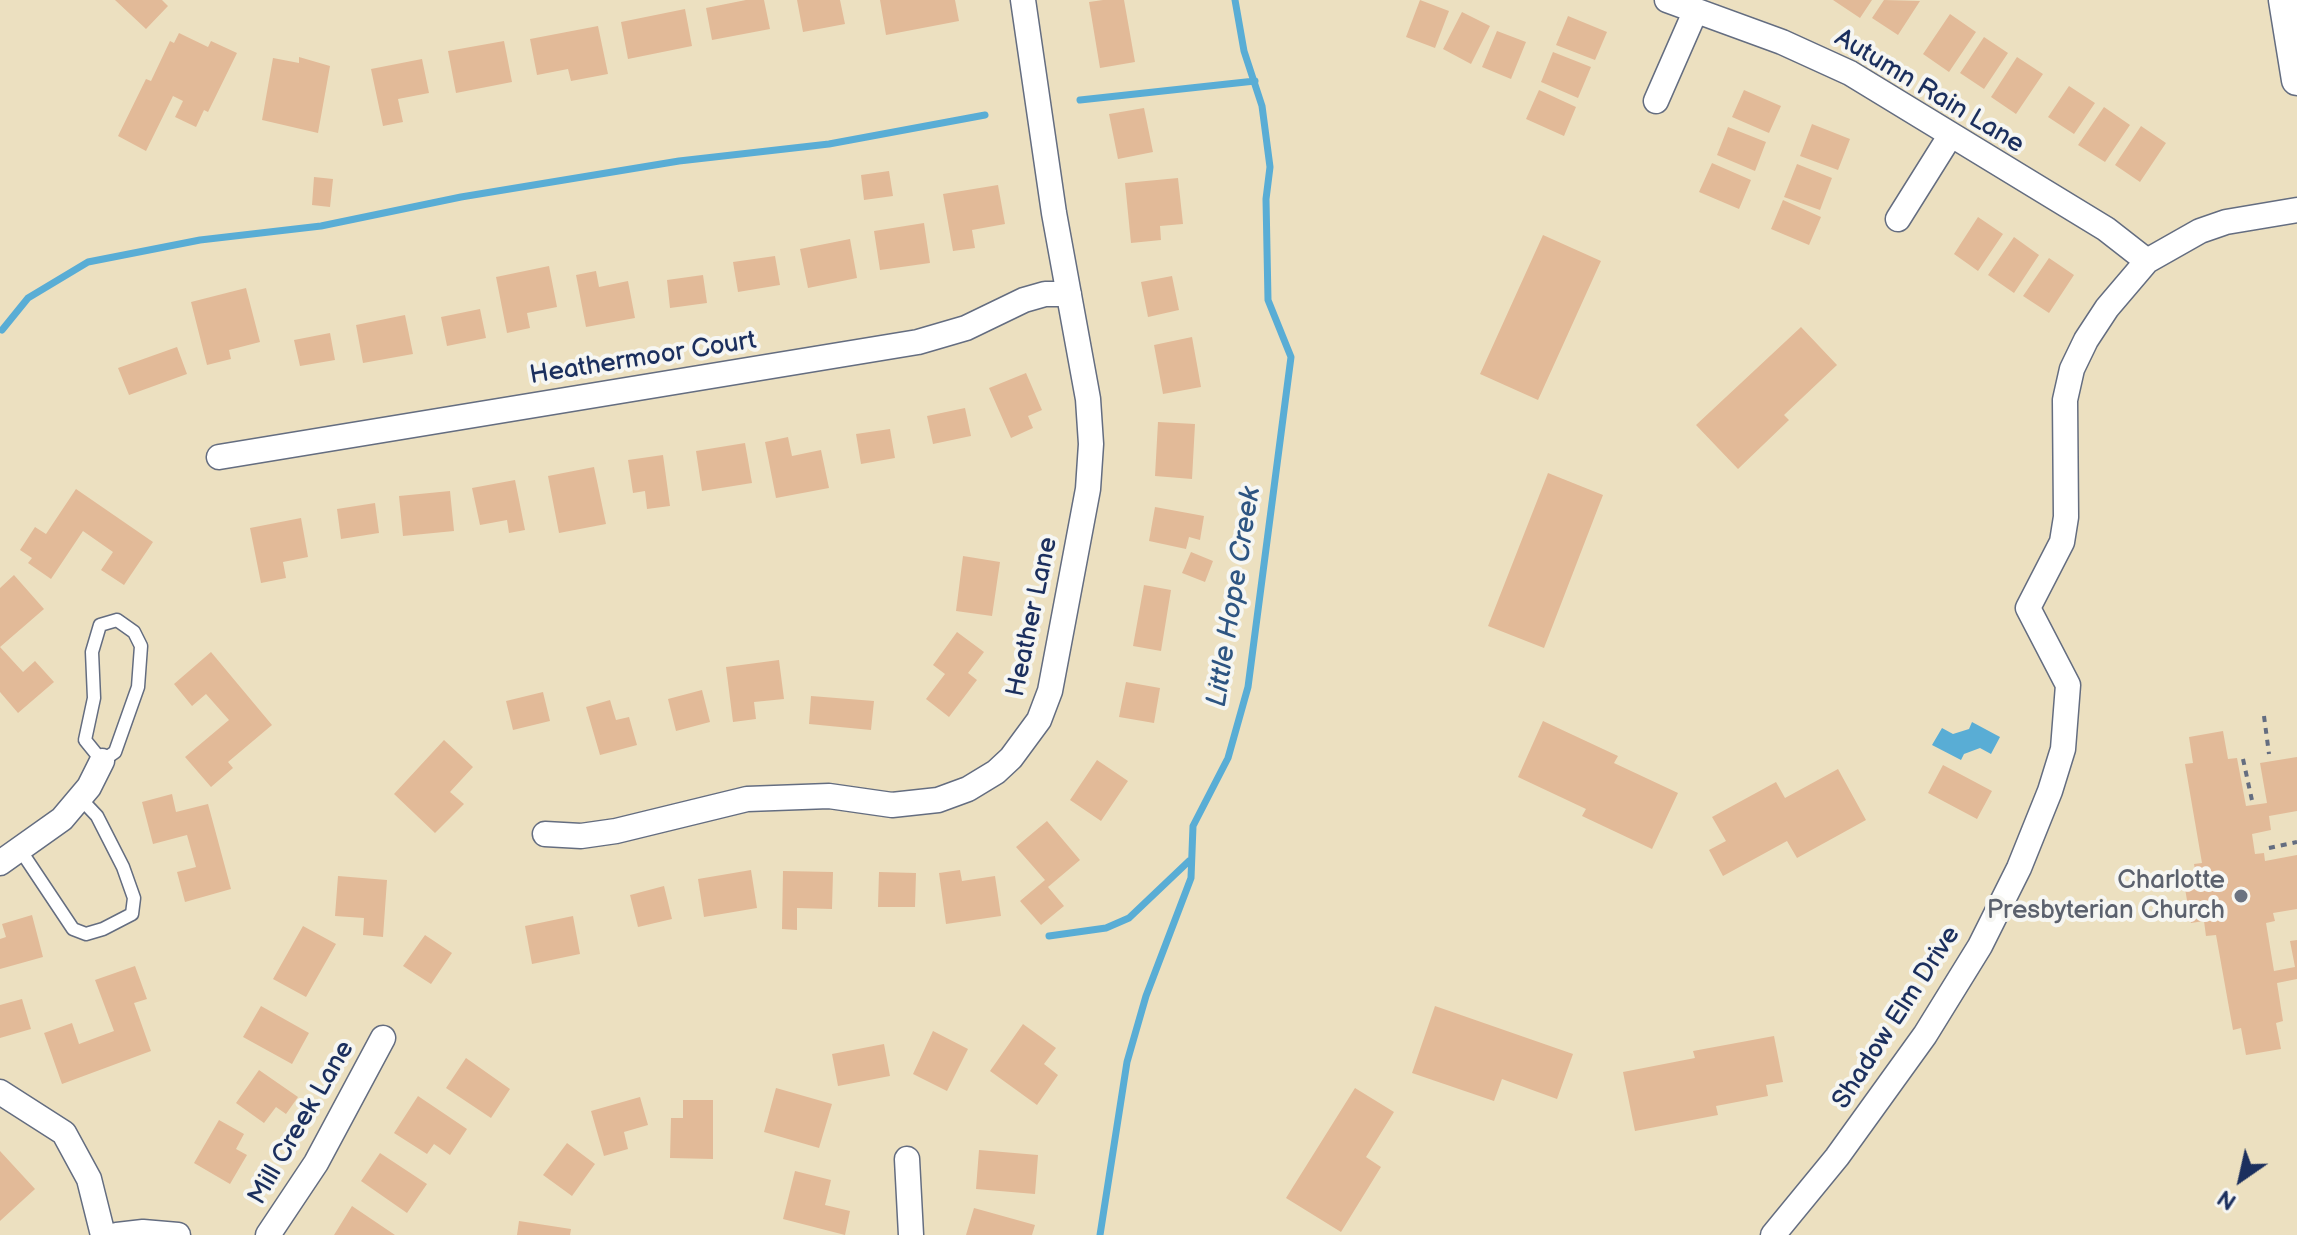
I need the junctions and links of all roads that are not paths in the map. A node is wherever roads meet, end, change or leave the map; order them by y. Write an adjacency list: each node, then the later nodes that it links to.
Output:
1 (1023, 0): 11 (street, Heather Lane)
2 (1667, 0): 4 (street, Autumn Rain Lane)
3 (2284, 0): 5 (street)
4 (1695, 12): 6 (street); 7 (street, Autumn Rain Lane)
5 (2297, 80)
6 (1656, 101)
7 (1950, 136): 9 (street); 10 (street, Autumn Rain Lane)
8 (2297, 210): 10 (street, Shadow Elm Drive)
9 (1898, 219)
10 (2147, 261): 25 (street, Shadow Elm Drive)
11 (1069, 294): 12 (street, Heathermoor Court); 15 (street, Heather Lane)
12 (219, 457)
13 (102, 761): 13 (lane); 14 (street)
14 (80, 798): 16 (street); 16 (lane)
15 (545, 834)
16 (10, 857)
17 (383, 1038): 23 (street, Mill Creek Lane)
18 (0, 1092): 20 (street)
19 (907, 1159): 24 (street)
20 (103, 1235)
21 (117, 1235): 22 (street)
22 (178, 1235)
23 (268, 1235)
24 (911, 1235)
25 (1773, 1235)

